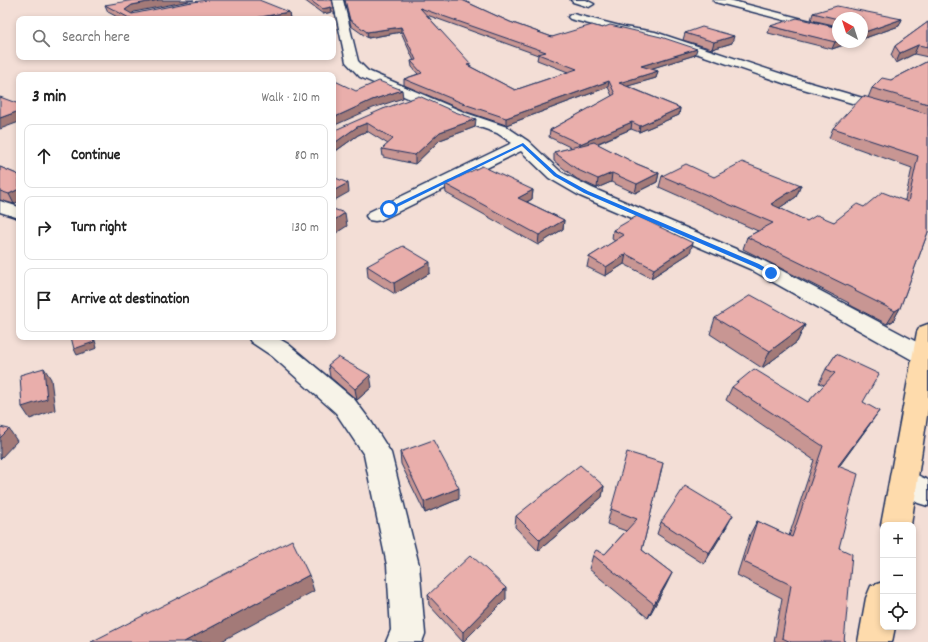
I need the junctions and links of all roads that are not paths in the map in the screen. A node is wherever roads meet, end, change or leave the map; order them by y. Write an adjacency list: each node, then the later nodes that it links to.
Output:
1 (338, 0): 7 (street)
2 (576, 0): 4 (street)
3 (718, 0): 6 (street)
4 (589, 4)
5 (573, 17): 9 (street)
6 (832, 29)
7 (418, 98): 8 (street); 10 (street)
8 (398, 105)
9 (928, 122)
10 (523, 144): 13 (street); 15 (street)
11 (0, 206): 12 (street)
12 (16, 212)
13 (375, 216)
14 (264, 340): 19 (street)
15 (926, 344): 16 (highway)
16 (916, 488): 17 (highway)
17 (898, 522)
18 (880, 614): 20 (highway)
19 (403, 642)
20 (875, 642)

